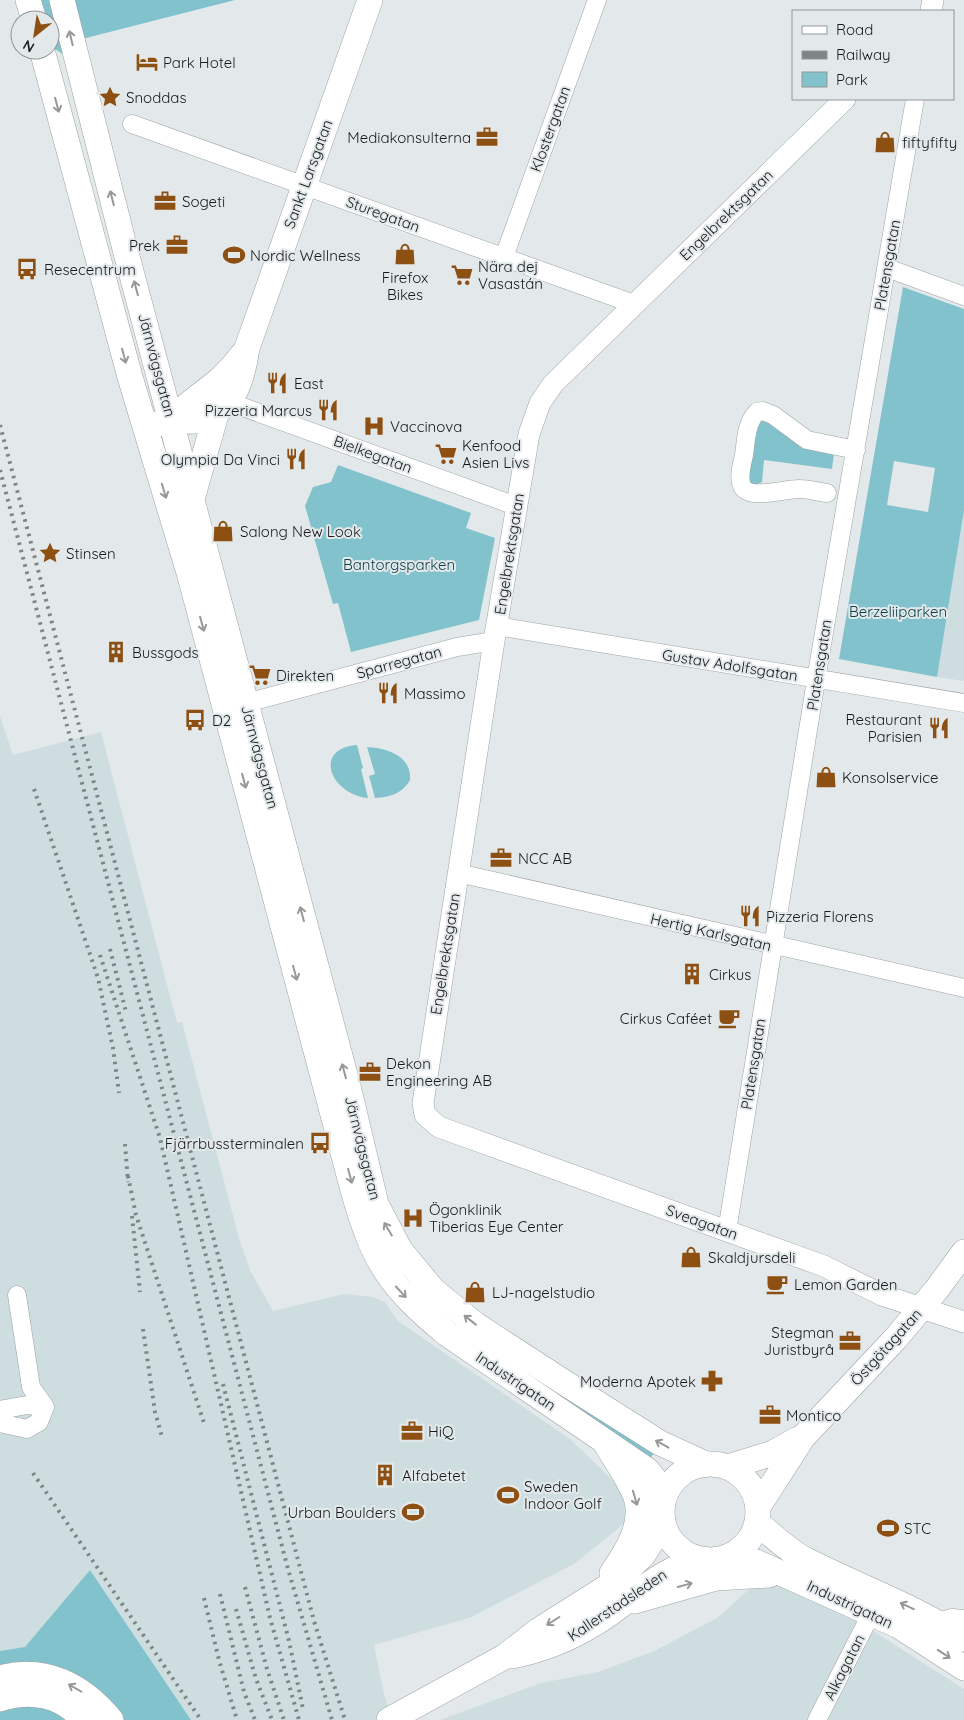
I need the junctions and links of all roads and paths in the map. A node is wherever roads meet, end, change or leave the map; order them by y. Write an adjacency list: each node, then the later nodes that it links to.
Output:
1 (62, 0): 15 (main road, Järnvägsgatan, one-way to 1)
2 (370, 0): 8 (main road, Sankt Larsgatan)
3 (596, 0): 9 (street, Klostergatan)
4 (45, 60): 16 (main road, Järnvägsgatan, one-way to 16)
5 (844, 100): 12 (street, Engelbrektsgatan)
6 (915, 100): 10 (street, Platensgatan)
7 (132, 124): 8 (street, Sturegatan)
8 (304, 185): 9 (street, Sturegatan); 13 (main road, Sankt Larsgatan)
9 (504, 257): 12 (street, Sturegatan)
10 (888, 268): 11 (street); 17 (street, Platensgatan)
11 (964, 296)
12 (634, 304): 20 (street, Engelbrektsgatan)
13 (247, 348): 14 (main road, Sankt Larsgatan); 15 (main road, Sankt Larsgatan)
14 (223, 407): 15 (main road, Sankt Larsgatan); 19 (main road, Sankt Larsgatan); 20 (street, Bielkegatan)
15 (171, 420): 16 (main road, Sankt Larsgatan); 19 (main road, Järnvägsgatan)
16 (145, 428): 30 (main road, Järnvägsgatan, one-way to 30)
17 (856, 450): 18 (street); 22 (street, Platensgatan)
18 (827, 493)
19 (192, 499): 23 (main road, Järnvägsgatan)
20 (516, 506): 21 (street, Engelbrektsgatan)
21 (496, 634): 22 (street, Gustav Adolfsgatan); 23 (street, Sparregatan); 25 (street, Engelbrektsgatan)
22 (816, 680): 24 (street, Gustav Adolfsgatan); 26 (street, Platensgatan)
23 (246, 702): 35 (main road, Järnvägsgatan, one-way to 23)
24 (964, 703)
25 (458, 873): 26 (street, Hertig Karlsgatan); 28 (street, Engelbrektsgatan)
26 (773, 946): 27 (street, Hertig Karlsgatan); 29 (street, Platensgatan)
27 (964, 988)
28 (438, 1126): 29 (street, Sveagatan)
29 (727, 1231): 33 (street, Sveagatan)
30 (373, 1252): 40 (main road, Industrigatan, one-way to 40)
31 (964, 1252): 33 (main road, Östgötagatan)
32 (17, 1295): 36 (street)
33 (920, 1309): 34 (street, Sveagatan); 39 (main road, Östgötagatan)
34 (964, 1322)
35 (510, 1347): 41 (main road, Industrigatan, one-way to 35)
36 (45, 1407): 37 (street); 38 (street)
37 (0, 1410)
38 (0, 1423)
39 (803, 1437): 41 (main road, Östgötagatan); 43 (main road, Östgötagatan)
40 (604, 1440): 42 (main road, Industrigatan); 47 (main road, one-way to 47)
41 (717, 1465): 42 (main road); 43 (main road)
42 (662, 1513): 45 (main road); 47 (main road, Kallerstadsleden)
43 (758, 1515): 44 (main road); 51 (main road, Industrigatan, one-way to 43)
44 (728, 1557): 45 (main road); 46 (main road, Industrigatan)
45 (701, 1560): 48 (main road, Kallerstadsleden)
46 (792, 1577): 48 (main road, one-way to 46); 49 (main road, Industrigatan)
47 (595, 1595): 53 (main road, Kallerstadsleden, one-way to 53)
48 (622, 1605): 53 (main road, Kallerstadsleden)
49 (871, 1614): 54 (main road, Industrigatan, one-way to 54); 60 (street, Alkagatan)
50 (964, 1619): 51 (street)
51 (938, 1622): 52 (main road, Industrigatan)
52 (964, 1639)
53 (504, 1657): 57 (main road, Kallerstadsleden)
54 (964, 1668)
55 (0, 1678): 59 (main road, one-way to 55)
56 (0, 1699): 58 (main road)
57 (394, 1718)
58 (83, 1720)
59 (111, 1720)
60 (817, 1720)

